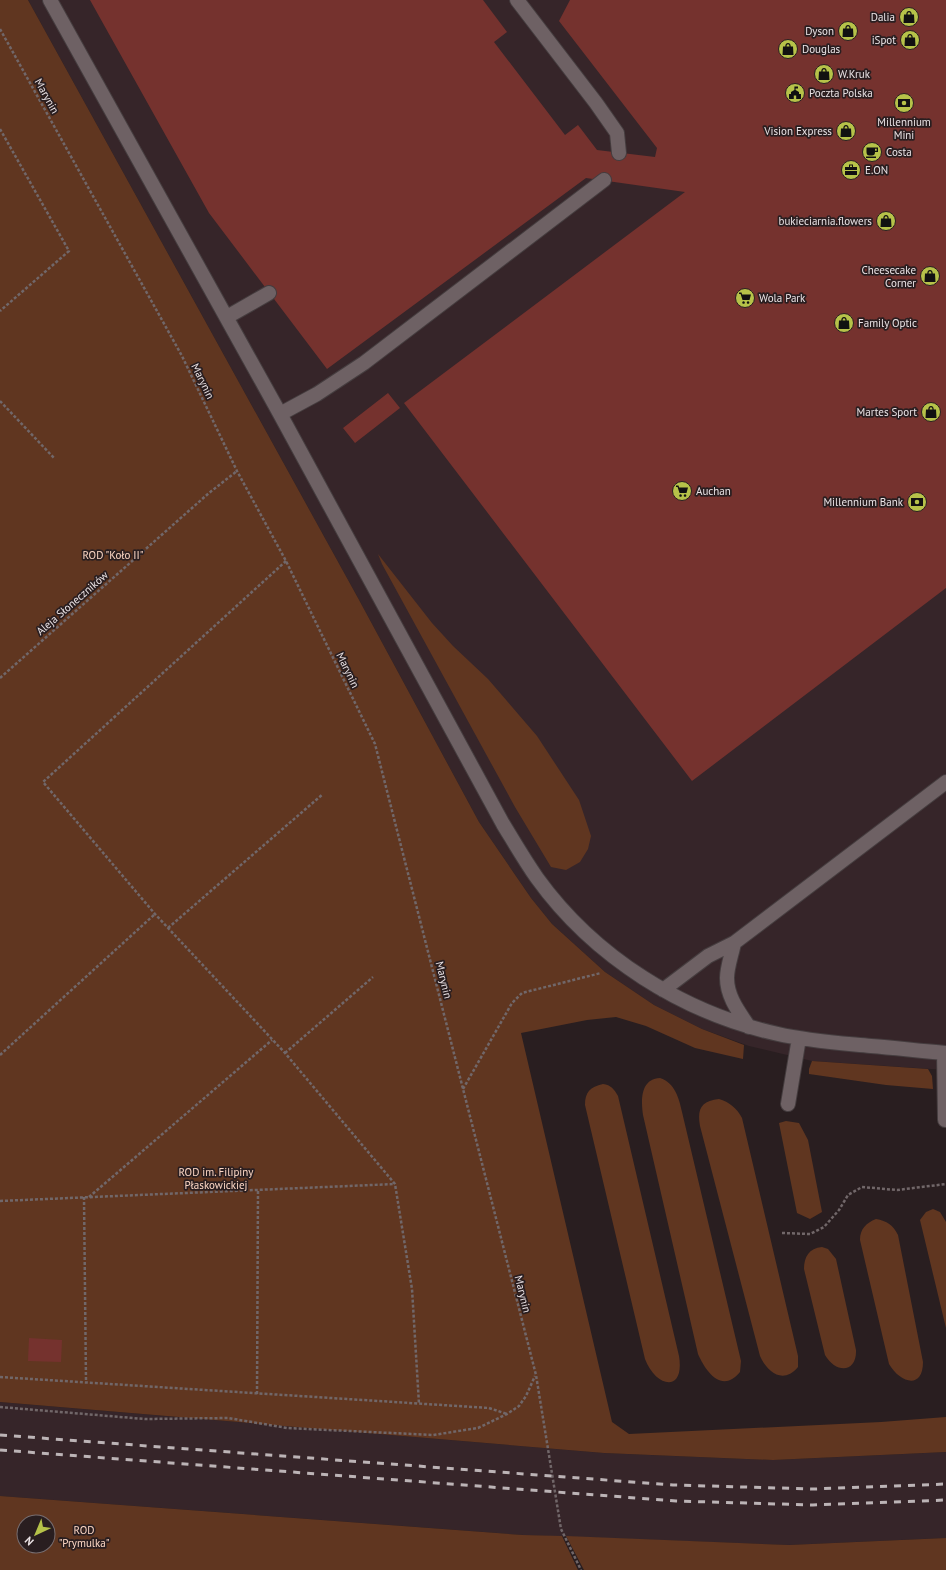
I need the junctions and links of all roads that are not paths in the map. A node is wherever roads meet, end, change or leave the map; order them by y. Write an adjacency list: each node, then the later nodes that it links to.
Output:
1 (50, 0): 6 (lane)
2 (517, 0): 3 (lane)
3 (619, 153)
4 (604, 180): 7 (lane)
5 (269, 293): 6 (lane)
6 (227, 317): 7 (lane)
7 (280, 414): 10 (lane)
8 (946, 782): 9 (lane)
9 (734, 943): 10 (lane); 11 (lane)
10 (663, 990): 11 (lane)
11 (749, 1027): 12 (lane)
12 (799, 1038): 13 (lane); 14 (lane)
13 (945, 1053): 15 (lane)
14 (788, 1104)
15 (945, 1120)

